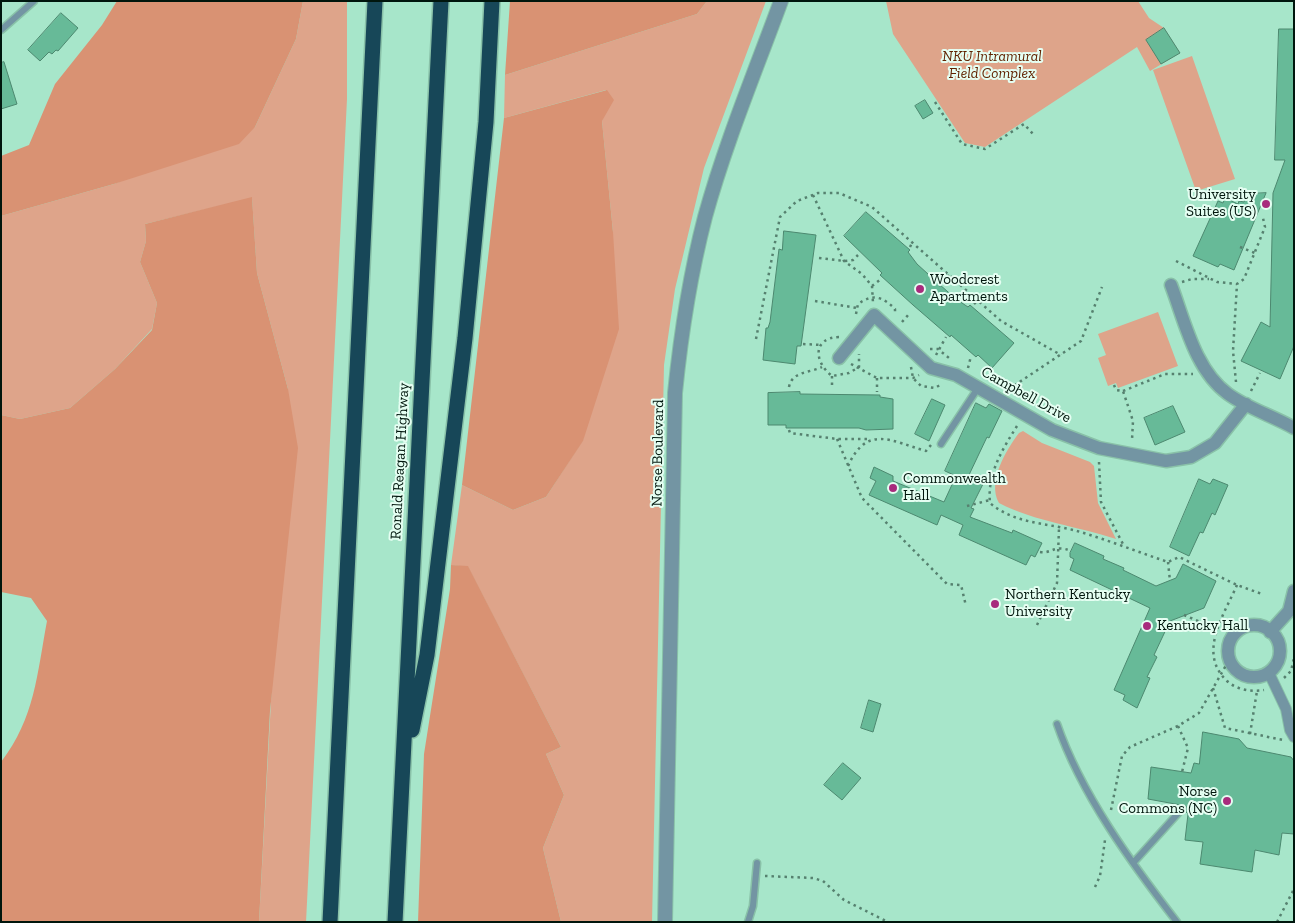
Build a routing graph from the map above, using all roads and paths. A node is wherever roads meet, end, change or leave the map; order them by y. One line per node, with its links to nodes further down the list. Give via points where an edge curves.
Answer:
1 (34, 1): 6 (lane)
2 (375, 1): 101 (highway)
3 (441, 1): 93 (highway, Ronald Reagan Highway)
4 (492, 1): 93 (highway, via 486,122 465,338 427,655)
5 (781, 1): 103 (street, Norse Boulevard, via 708,208 687,299 680,347 675,393)
6 (1, 30)
7 (935, 102): 8 (path, via 962,144 985,150 1024,124)
8 (1033, 134)
9 (814, 195): 11 (path, via 839,193 872,207); 17 (path); 35 (path, via 797,202 780,217)
10 (1263, 218): 14 (path, via 1265,227)
11 (912, 243): 12 (path); 19 (path)
12 (910, 247)
13 (1240, 247): 14 (path)
14 (1255, 253): 23 (path, via 1244,280)
15 (858, 255): 17 (path, via 853,260)
16 (819, 258): 17 (path)
17 (844, 261): 24 (path)
18 (1176, 261): 21 (path)
19 (949, 275): 25 (path); 27 (path)
20 (881, 279): 24 (path)
21 (1211, 279): 22 (path, via 1192,279); 23 (path)
22 (1176, 284): 42 (street, via 1199,358)
23 (1237, 284): 48 (path, via 1233,351)
24 (872, 286): 31 (path)
25 (939, 286)
26 (1102, 286): 38 (path, via 1081,341)
27 (978, 300): 29 (path); 38 (path, via 1000,322)
28 (815, 301): 30 (path)
29 (974, 304)
30 (857, 308)
31 (874, 314): 39 (street); 41 (street, Campbell Drive)
32 (909, 314): 33 (path)
33 (897, 327)
34 (946, 337): 41 (path)
35 (756, 339)
36 (803, 344): 37 (path)
37 (821, 345)
38 (1061, 355): 53 (path)
39 (839, 358): 45 (path)
40 (822, 367): 49 (path, via 797,375)
41 (931, 368): 45 (path, via 913,378); 50 (street, Campbell Drive, via 956,375)
42 (1207, 371): 51 (path, via 1165,374); 54 (street, via 1228,394)
43 (1260, 373): 54 (path)
44 (832, 376): 47 (path)
45 (877, 378): 52 (path)
46 (1114, 385): 51 (path, via 1116,390)
47 (832, 386)
48 (1237, 386)
49 (789, 387)
50 (978, 388): 53 (street, Campbell Drive); 60 (lane)
51 (1122, 391): 62 (path, via 1133,421)
52 (877, 392)
53 (995, 398): 55 (street, Campbell Drive)
54 (1248, 399): 56 (street); 62 (street, Campbell Drive, via 1215,442 1191,457 1166,461)
55 (1025, 415): 61 (street, Campbell Drive, via 1052,430); 64 (path, via 998,455 989,490)
56 (1294, 428)
57 (790, 430): 58 (path, via 790,434)
58 (837, 439): 59 (path); 63 (path)
59 (870, 439): 60 (path, via 876,437 926,451 931,445); 63 (path, via 856,449)
60 (941, 444)
61 (1099, 448): 62 (street, Campbell Drive); 67 (path, via 1101,502)
62 (1131, 454)
63 (848, 466): 76 (path, via 862,498 946,584 961,585)
64 (990, 500): 65 (path); 66 (path, via 998,510)
65 (967, 506)
66 (1059, 528): 67 (path, via 1075,530); 68 (path)
67 (1124, 547): 71 (path)
68 (1058, 548): 69 (path); 70 (path); 78 (path, via 1057,583)
69 (1071, 551)
70 (1040, 552)
71 (1168, 562): 72 (path); 73 (path, via 1179,557)
72 (1170, 581)
73 (1237, 585): 75 (path); 79 (path)
74 (1294, 591): 80 (street, via 1289,611)
75 (1262, 594)
76 (966, 606)
77 (1184, 615): 79 (path)
78 (1038, 625)
79 (1218, 630): 84 (path, via 1212,652)
80 (1270, 632): 82 (street, via 1255,625 1239,630 1229,644); 83 (street, via 1276,637 1280,652)
81 (1294, 658): 85 (path, via 1291,671)
82 (1229, 660): 83 (street, via 1239,673 1246,676); 84 (path)
83 (1269, 673): 85 (street)
84 (1221, 674): 86 (path); 87 (path, via 1231,684)
85 (1274, 686): 87 (path); 91 (street, via 1286,709)
86 (1213, 688): 89 (path, via 1199,713); 90 (path, via 1225,728)
87 (1257, 691): 90 (path)
88 (1057, 724): 95 (lane, via 1064,744)
89 (1178, 726): 92 (path, via 1188,748); 95 (path, via 1130,747 1122,756)
90 (1250, 734): 91 (path)
91 (1289, 739)
92 (1182, 772)
93 (402, 778): 102 (highway, Ronald Reagan Highway)
94 (1182, 809): 96 (lane)
95 (1108, 824): 96 (lane); 99 (path, via 1100,876)
96 (1134, 862): 106 (lane)
97 (757, 863): 98 (lane)
98 (756, 876): 104 (lane); 105 (path, via 823,881 844,900)
99 (1095, 887)
100 (1294, 889): 107 (path)
101 (330, 922)
102 (395, 922)
103 (665, 922)
104 (748, 922)
105 (888, 922)
106 (1178, 922)
107 (1277, 922)

